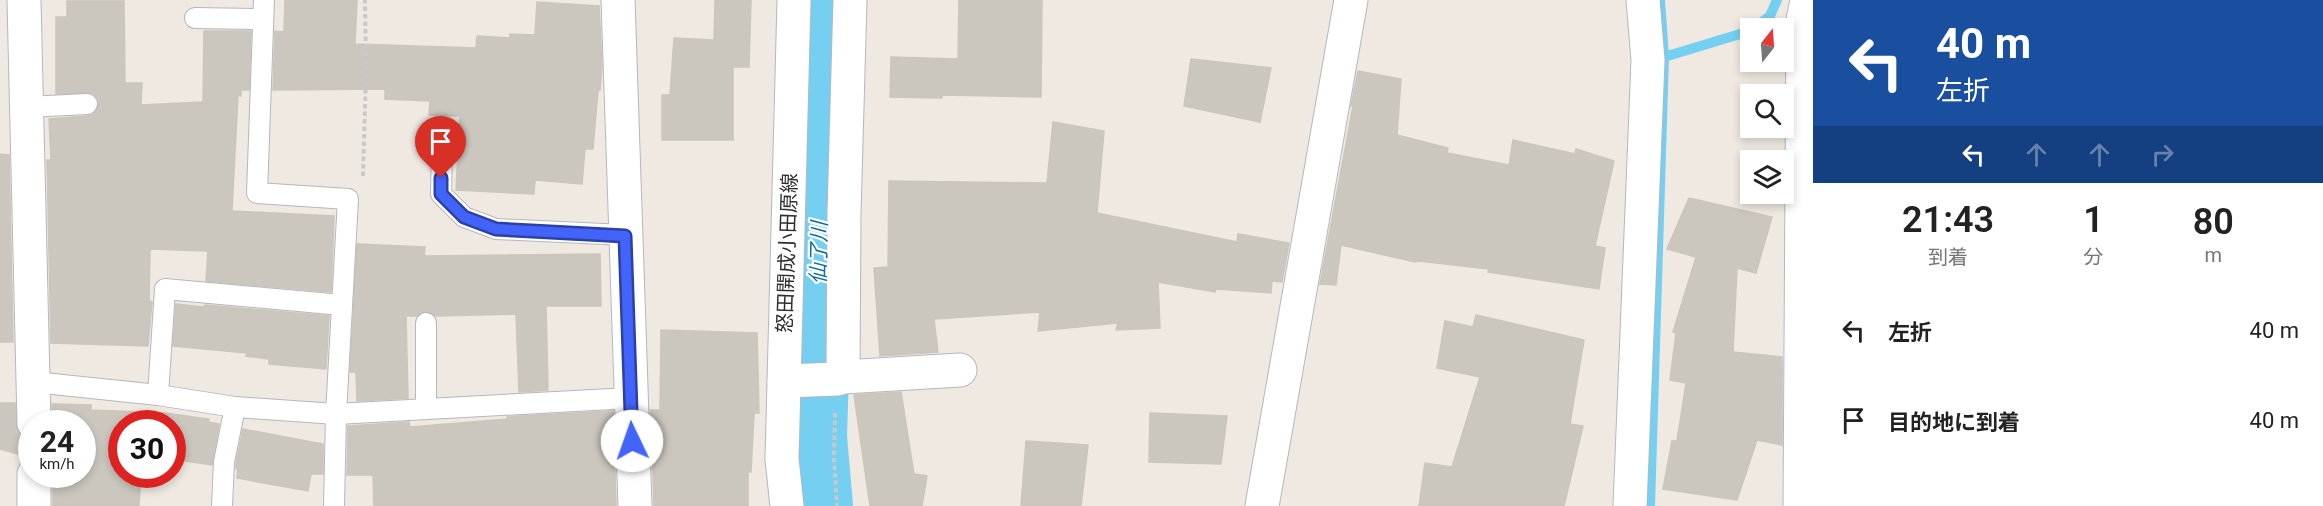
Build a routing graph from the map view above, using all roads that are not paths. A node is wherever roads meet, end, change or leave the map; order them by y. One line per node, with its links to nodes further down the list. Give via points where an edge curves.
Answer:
1 (24, 0): 11 (street)
2 (618, 0): 13 (street)
3 (794, 0): 18 (street, 怒田開成小田原線)
4 (850, 0): 17 (street)
5 (1351, 0): 32 (street)
6 (1643, 0): 33 (street, via 1648,60)
7 (1807, 0): 34 (street, via 1803,20)
8 (263, 10): 9 (lane); 14 (lane, via 257,193 348,199)
9 (195, 18)
10 (87, 104): 11 (lane)
11 (28, 107): 19 (street)
12 (442, 146): 13 (lane, via 441,194 464,217 496,229)
13 (625, 236): 21 (street)
14 (342, 305): 20 (lane, via 165,288); 25 (lane)
15 (426, 323): 23 (lane)
16 (960, 370): 17 (street)
17 (841, 378): 18 (street)
18 (792, 381): 31 (street, 怒田開成小田原線, via 782,459)
19 (34, 382): 20 (lane); 24 (street)
20 (158, 395): 22 (lane)
21 (630, 398): 23 (lane); 30 (street)
22 (236, 407): 25 (lane); 28 (lane, via 224,462)
23 (426, 409): 25 (lane)
24 (34, 410)
25 (336, 414): 29 (lane)
26 (34, 488): 27 (street)
27 (34, 506)
28 (222, 506)
29 (333, 506)
30 (635, 506)
31 (788, 506)
32 (1262, 506)
33 (1630, 506)
34 (1800, 506)

